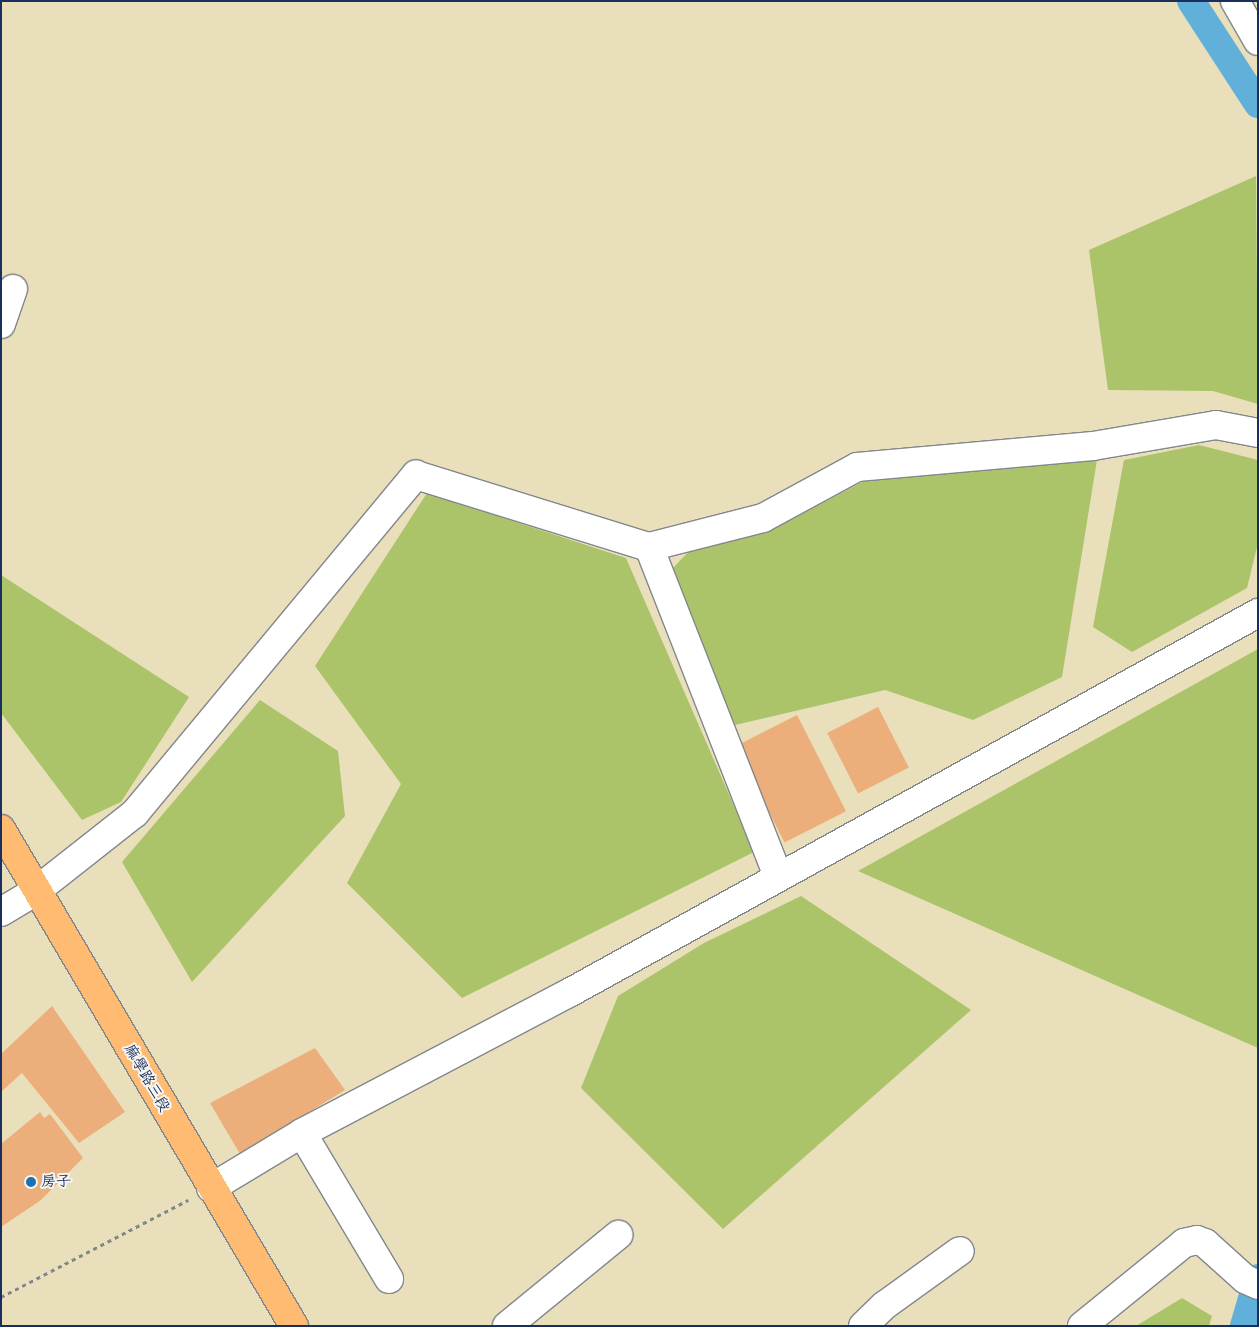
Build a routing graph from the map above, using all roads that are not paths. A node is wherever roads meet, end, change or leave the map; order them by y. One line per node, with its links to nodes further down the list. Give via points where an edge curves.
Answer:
1 (1235, 1): 2 (lane)
2 (1258, 41)
3 (13, 289): 4 (lane)
4 (1, 324)
5 (1258, 433): 6 (lane, via 1216,425 1093,446 857,467 762,518)
6 (649, 547): 9 (lane); 10 (lane, via 416,475 134,813)
7 (1258, 613): 9 (lane)
8 (1, 829): 10 (main road, 麻學路三段)
9 (778, 877): 12 (lane)
10 (36, 892): 11 (lane); 13 (main road, 麻學路三段)
11 (1, 912)
12 (302, 1133): 13 (lane); 16 (lane)
13 (211, 1188): 18 (main road, 麻學路三段)
14 (618, 1234): 19 (lane)
15 (960, 1251): 20 (lane, via 885,1305)
16 (389, 1279)
17 (1258, 1285): 21 (lane, via 1244,1279 1205,1243 1196,1240 1184,1243)
18 (294, 1326)
19 (507, 1326)
20 (863, 1326)
21 (1082, 1326)

